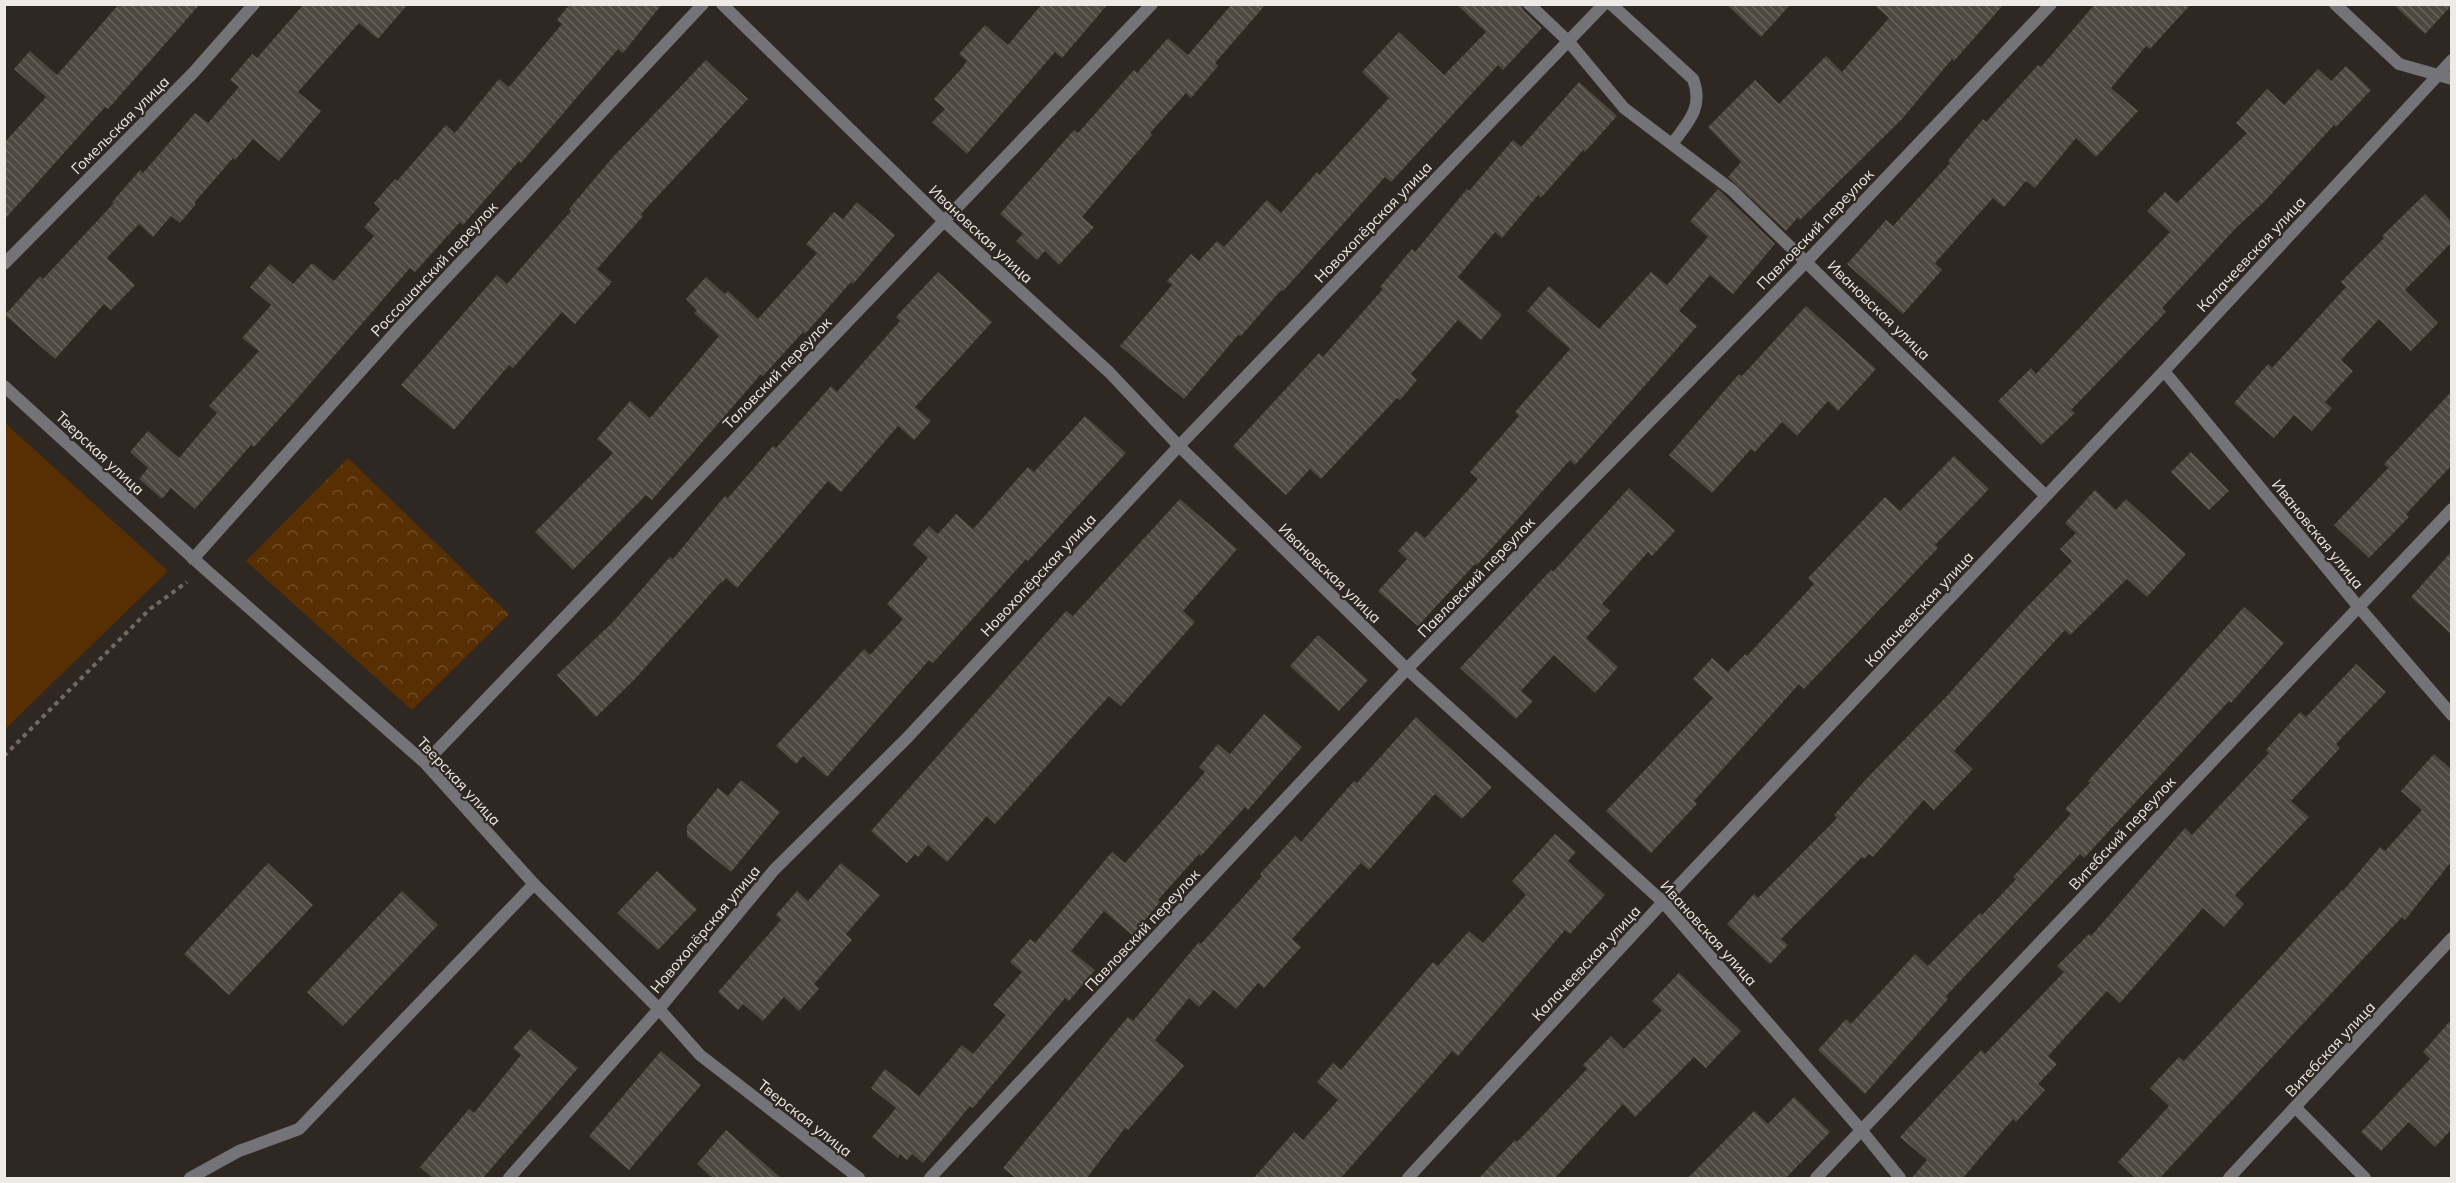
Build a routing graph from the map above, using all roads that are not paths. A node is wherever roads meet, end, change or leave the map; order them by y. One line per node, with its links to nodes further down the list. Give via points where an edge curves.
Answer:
1 (254, 4): 17 (street, Гомельская улица, via 193,73)
2 (703, 4): 23 (street, Россошанский переулок, via 400,327)
3 (722, 4): 15 (street, Ивановская улица)
4 (1152, 4): 15 (street, Таловский переулок)
5 (1529, 4): 10 (street, Ивановская улица)
6 (1604, 4): 10 (street, Новохопёрская улица)
7 (1611, 4): 14 (street, via 1693,79 1698,93 1693,115)
8 (2051, 4): 16 (street, Павловский переулок)
9 (2335, 4): 12 (street, via 2399,64)
10 (1569, 42): 14 (street, Ивановская улица, via 1624,108); 20 (street, Новохопёрская улица)
11 (2451, 60): 12 (street, Калачеевская улица)
12 (2437, 75): 13 (street); 18 (street, Калачеевская улица)
13 (2451, 79)
14 (1672, 144): 16 (street, Ивановская улица, via 1732,190)
15 (944, 221): 20 (street, Ивановская улица, via 1109,372); 27 (street, Таловский переулок)
16 (1807, 261): 21 (street, Ивановская улица); 25 (street, Павловский переулок)
17 (4, 264)
18 (2164, 371): 21 (street, Калачеевская улица); 24 (street, Ивановская улица)
19 (4, 386): 23 (street, Тверская улица)
20 (1179, 446): 25 (street, Ивановская улица); 31 (street, Новохопёрская улица, via 908,738 774,870)
21 (2046, 496): 29 (street, Калачеевская улица)
22 (2451, 509): 24 (street, Витебский переулок)
23 (193, 559): 27 (street, Тверская улица)
24 (2358, 605): 26 (street, Ивановская улица); 33 (street, Витебский переулок)
25 (1407, 669): 29 (street, Ивановская улица); 37 (street, Павловский переулок)
26 (2451, 715)
27 (425, 763): 28 (street, Тверская улица)
28 (534, 884): 31 (street, Тверская улица); 34 (street, via 299,1129 239,1151)
29 (1663, 902): 33 (street, Ивановская улица); 38 (street, Калачеевская улица)
30 (2451, 938): 32 (street, Витебская улица)
31 (659, 1009): 35 (street, Новохопёрская улица); 36 (street, Тверская улица, via 700,1055)
32 (2296, 1108): 41 (street, Витебская улица); 42 (street)
33 (1862, 1131): 39 (street, Витебский переулок); 40 (street, Ивановская улица)
34 (190, 1179)
35 (509, 1179)
36 (859, 1179)
37 (930, 1179)
38 (1408, 1179)
39 (1816, 1179)
40 (1900, 1179)
41 (2229, 1179)
42 (2365, 1179)

